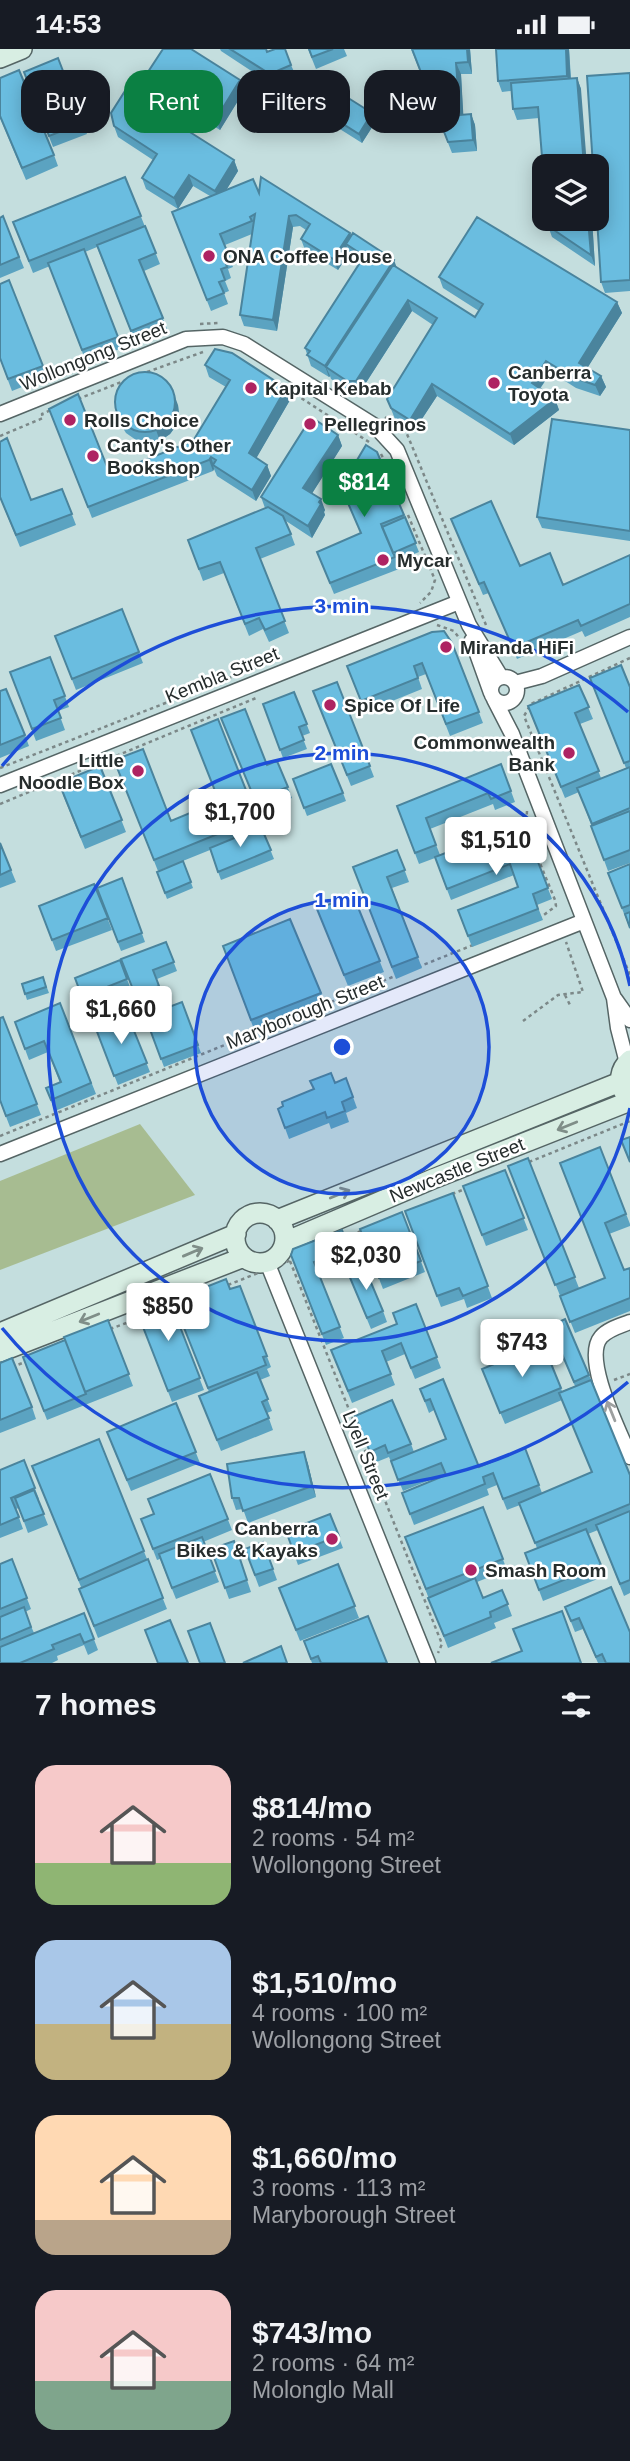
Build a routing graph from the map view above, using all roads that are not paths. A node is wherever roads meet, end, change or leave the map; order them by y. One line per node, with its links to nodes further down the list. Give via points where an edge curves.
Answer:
1 (22, 49): 2 (main road)
2 (0, 58)
3 (0, 414): 4 (street, Wollongong Street, via 186,339 223,337 244,344 386,436 397,450)
4 (459, 602): 5 (street, Wollongong Street); 11 (street, Kembla Street)
5 (469, 625): 7 (street, Wollongong Street); 9 (street, Wollongong Street)
6 (630, 637): 8 (street)
7 (501, 677): 8 (street, via 510,678); 9 (street, via 493,682)
8 (514, 692): 9 (street, via 504,703); 10 (street, Wollongong Street)
9 (493, 696): 10 (street, Wollongong Street)
10 (512, 734): 12 (street, Wollongong Street)
11 (0, 785)
12 (584, 921): 13 (street, Wollongong Street); 17 (street, Maryborough Street)
13 (614, 998): 14 (street, Wollongong Street); 15 (street, Wollongong Street)
14 (630, 1020)
15 (628, 1061): 16 (main road, via 621,1075)
16 (627, 1094): 18 (main road, Newcastle Street, one-way to 16); 20 (main road, Newcastle Street, one-way to 20, via 435,1178)
17 (0, 1154)
18 (277, 1220): 19 (main road, via 265,1214 252,1215 241,1222); 20 (main road, via 284,1230)
19 (236, 1234): 21 (main road); 24 (main road, one-way to 19)
20 (287, 1251): 22 (main road)
21 (244, 1257): 22 (main road); 25 (main road, one-way to 25)
22 (269, 1265): 27 (street, Lyell Street)
23 (630, 1322): 26 (street, one-way to 23, via 595,1364 596,1344 602,1335)
24 (0, 1333)
25 (5, 1360)
26 (630, 1457)
27 (432, 1660)

